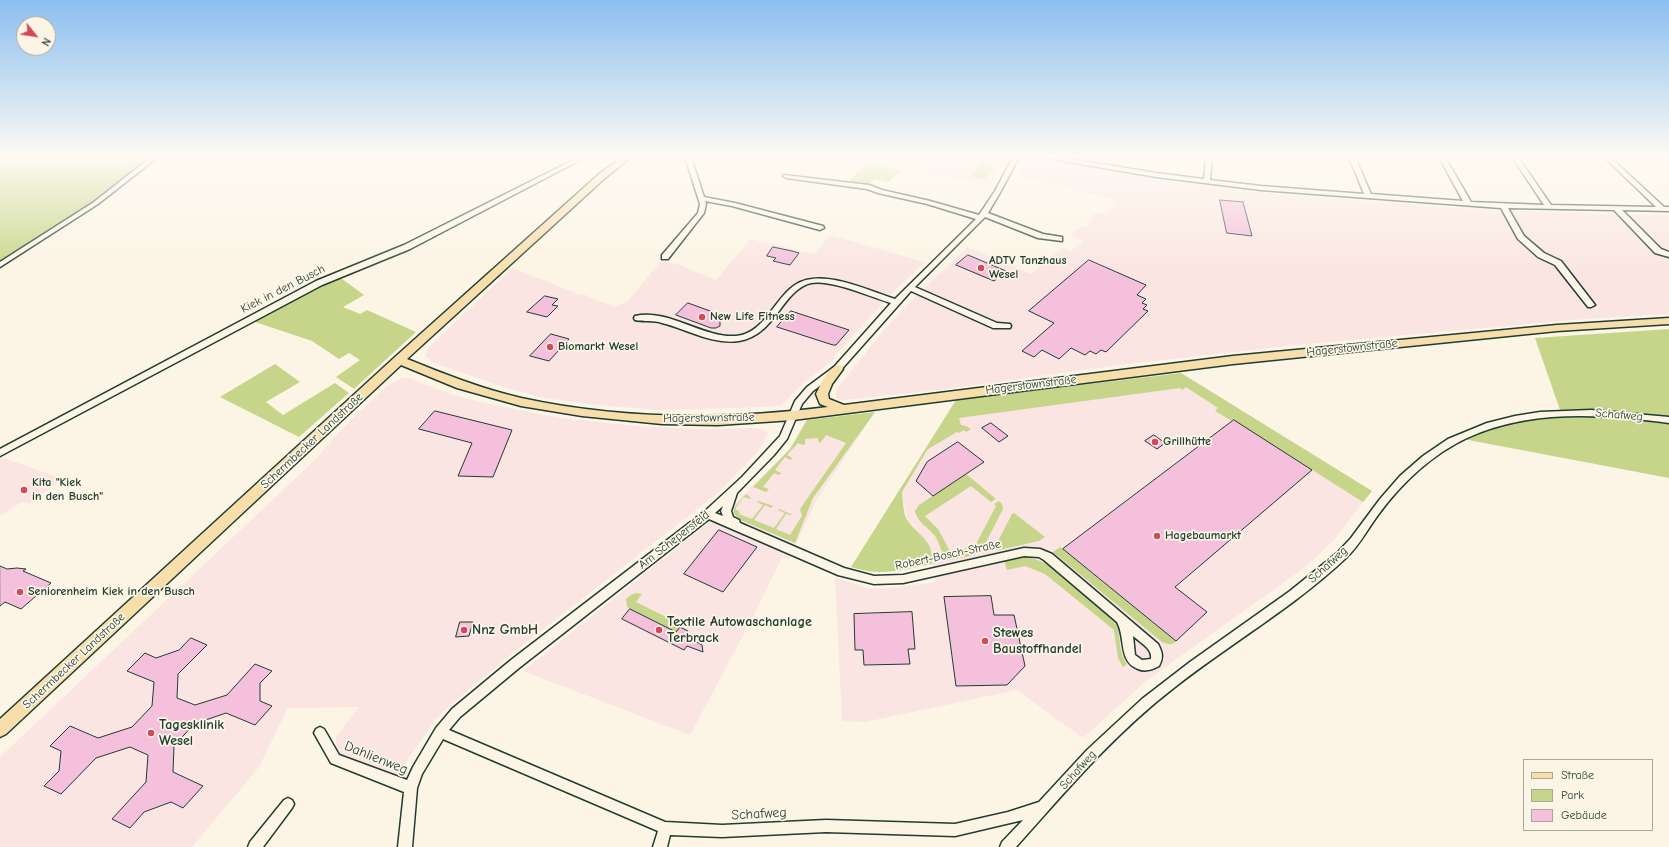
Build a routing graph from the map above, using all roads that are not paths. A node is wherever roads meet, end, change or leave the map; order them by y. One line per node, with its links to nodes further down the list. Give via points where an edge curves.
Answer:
1 (104, 197): 22 (street)
2 (506, 197): 34 (street, Kiek in den Busch, via 407,247 319,283)
3 (579, 197): 29 (main road, Schermbecker Landstraße)
4 (902, 197): 17 (street)
5 (993, 197): 17 (street, Am Schepersfeld)
6 (1364, 197): 7 (street)
7 (1369, 197): 12 (street)
8 (1464, 197): 12 (street)
9 (1542, 197): 14 (street)
10 (1652, 197): 16 (street)
11 (700, 198): 18 (street, via 733,204); 21 (street, via 703,204 701,213)
12 (1468, 203): 13 (street)
13 (1502, 206): 14 (street); 25 (street, via 1521,237 1541,255 1558,263)
14 (1549, 207): 15 (street)
15 (1617, 209): 16 (street); 20 (street, via 1658,251)
16 (1666, 209)
17 (982, 216): 19 (street, via 1041,236); 23 (street, Am Schepersfeld)
18 (820, 228)
19 (1059, 239)
20 (1669, 255)
21 (665, 257)
22 (0, 265)
23 (911, 288): 24 (street, Am Schepersfeld); 28 (street, via 996,326)
24 (896, 302): 26 (street, via 833,283 812,281 795,289 762,327 752,334 739,338 706,335 660,320); 30 (street, Am Schepersfeld)
25 (1591, 305)
26 (638, 318)
27 (1669, 321): 31 (main road, Hagerstownstraße, via 1557,328 1233,360)
28 (1007, 326)
29 (399, 360): 32 (main road, Hagerstownstraße, via 494,396 574,411 662,420 718,421); 39 (main road, Schermbecker Landstraße)
30 (837, 369): 31 (main road, via 822,394 824,401); 32 (street, Am Schepersfeld, via 810,389 798,403)
31 (842, 408): 32 (main road, Hagerstownstraße)
32 (793, 416): 35 (street, Am Schepersfeld, via 784,437)
33 (1669, 420): 44 (street, Schafweg, via 1603,412 1561,412 1493,425 1440,448 1386,499 1344,553 1315,578 1145,704 1099,747)
34 (0, 453)
35 (732, 493): 36 (street, Am Schepersfeld); 37 (street, Robert-Bosch-Straße, via 727,515 729,520)
36 (708, 514): 37 (street, Robert-Bosch-Straße); 40 (street, Am Schepersfeld, via 469,701)
37 (743, 528): 38 (street, Robert-Bosch-Straße, via 842,572 874,580 903,578 1024,552 1040,553)
38 (1121, 619)
39 (0, 730)
40 (440, 732): 42 (street, Am Schepersfeld, via 417,771); 45 (street, Schafweg)
41 (320, 733): 42 (street, Dahlienweg, via 334,759)
42 (411, 788): 47 (street, Am Schepersfeld)
43 (288, 804): 46 (street)
44 (1043, 807): 45 (street, Schafweg, via 955,830 826,826 722,831); 49 (street, Schafweg)
45 (659, 826): 48 (street)
46 (255, 847)
47 (405, 847)
48 (660, 847)
49 (1007, 847)

